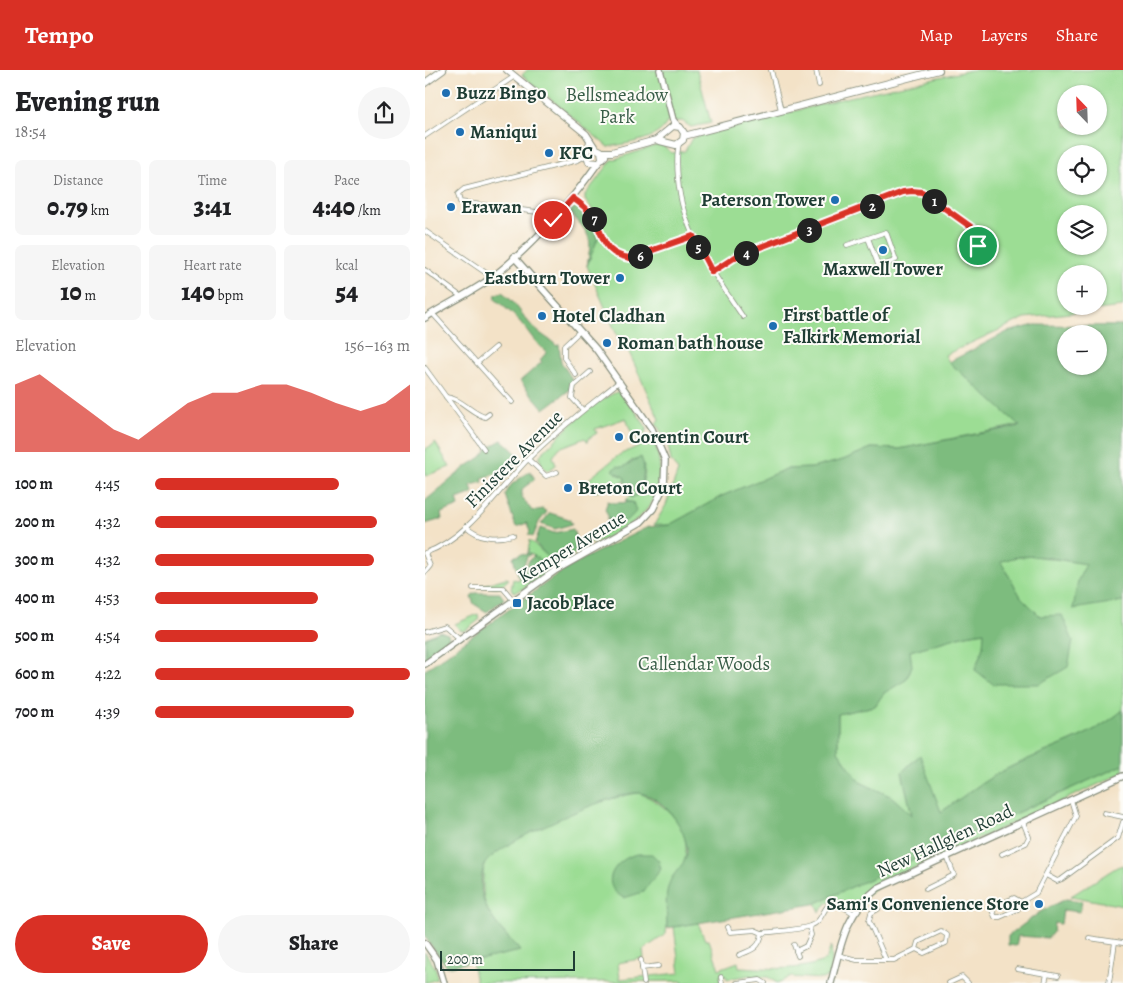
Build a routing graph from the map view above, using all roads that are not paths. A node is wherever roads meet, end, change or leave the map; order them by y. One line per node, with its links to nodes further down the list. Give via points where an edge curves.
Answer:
1 (443, 70): 8 (main road)
2 (507, 70): 7 (main road)
3 (660, 70): 11 (street)
4 (771, 70): 10 (street)
5 (816, 70): 9 (street)
6 (939, 70): 10 (main road)
7 (515, 76): 14 (street); 17 (main road, via 586,134)
8 (425, 83)
9 (819, 85)
10 (781, 110): 13 (main road, via 694,132)
11 (673, 120): 12 (street); 13 (street)
12 (668, 129): 13 (main road); 15 (main road); 16 (main road)
13 (682, 131): 16 (main road)
14 (425, 136)
15 (656, 140): 16 (main road); 17 (main road)
16 (674, 145): 22 (street, via 681,202)
17 (594, 158): 18 (street); 18 (street); 19 (street)
18 (578, 160): 20 (street, via 462,190 457,196 460,202 545,213)
19 (573, 198): 20 (street); 22 (street, via 593,217 609,249 621,257 634,258)
20 (553, 220): 26 (street)
21 (425, 232): 29 (street)
22 (693, 236): 28 (street)
23 (868, 238): 23 (street, via 879,267 896,260 886,232); 24 (street)
24 (847, 245)
25 (978, 246): 28 (street, via 976,232 971,227 922,192 912,191 737,256)
26 (514, 257): 29 (street); 34 (street, Kemper Avenue)
27 (425, 270): 30 (street)
28 (712, 272): 32 (street)
29 (492, 277): 30 (street)
30 (459, 295): 31 (street)
31 (433, 313): 33 (street); 36 (street)
32 (743, 317)
33 (425, 318)
34 (581, 330): 39 (street, via 564,346 564,358); 40 (street, Kemper Avenue)
35 (496, 347): 36 (street)
36 (477, 363): 42 (street)
37 (425, 368): 41 (street)
38 (590, 372): 43 (street, via 574,386 572,398)
39 (576, 375)
40 (620, 381): 43 (street, Finistere Avenue); 55 (street, Kemper Avenue, via 663,449 666,473 659,500 647,517 633,528 556,570)
41 (446, 397): 44 (street, via 455,398 479,415 485,417); 45 (street)
42 (511, 402)
43 (583, 410): 46 (street, Finistere Avenue)
44 (489, 414)
45 (484, 449)
46 (528, 459): 47 (street, via 546,476); 48 (street, Finistere Avenue)
47 (557, 472)
48 (466, 526): 49 (street, via 479,536); 50 (street, Finistere Avenue, via 445,543)
49 (513, 535)
50 (425, 553): 51 (street, Finistere Avenue, via 430,566)
51 (425, 572)
52 (507, 584): 54 (street)
53 (473, 588): 54 (street)
54 (503, 588): 55 (street)
55 (514, 601): 57 (street, Kemper Avenue)
56 (425, 632): 57 (street, via 445,626)
57 (460, 638): 58 (street, Kemper Avenue)
58 (425, 664)
59 (1123, 776): 60 (street, New Hallglen Road)
60 (1071, 800): 63 (street, New Hallglen Road); 67 (street, via 1076,816)
61 (1103, 813): 62 (street)
62 (1123, 816)
63 (1023, 822): 65 (street, via 1029,836 1026,843); 66 (street, New Hallglen Road)
64 (1123, 822): 67 (street, via 1118,838 1062,879 1057,881)
65 (1002, 854)
66 (947, 856): 68 (street, via 954,875); 71 (street, New Hallglen Road, via 878,888)
67 (1046, 875): 69 (street, via 1034,896)
68 (926, 889)
69 (1021, 902): 69 (street, via 1014,898 992,910 995,916 1001,917 1019,909)
70 (876, 906): 86 (street, via 878,909 871,913 869,921)
71 (853, 913): 73 (street, via 840,904 834,904 824,909 819,919); 83 (street, New Hallglen Road)
72 (728, 927): 74 (street, via 730,932 755,930)
73 (809, 927): 74 (street); 81 (street, via 811,935 807,946)
74 (762, 934): 82 (street, via 756,948)
75 (1089, 938): 76 (street)
76 (1115, 942): 78 (street); 102 (street)
77 (425, 943): 93 (street, via 437,960)
78 (1123, 943)
79 (794, 945): 81 (street)
80 (916, 949): 80 (street, via 924,953 946,943 947,936 941,932 918,942); 86 (street, via 895,960)
81 (796, 951): 84 (street)
82 (739, 955)
83 (837, 955): 86 (street, via 857,960); 98 (street, New Hallglen Road)
84 (798, 956)
85 (641, 960): 88 (street)
86 (886, 960)
87 (658, 966): 88 (street)
88 (642, 968): 94 (street)
89 (1017, 969): 90 (street)
90 (1047, 974): 91 (street); 101 (street)
91 (1057, 976)
92 (721, 977): 95 (street)
93 (444, 983)
94 (644, 983)
95 (722, 983)
96 (737, 983): 97 (street, via 760,980)
97 (765, 983)
98 (831, 983)
99 (949, 983): 100 (street, via 962,977)
100 (967, 983)
101 (1045, 983)
102 (1109, 983)

